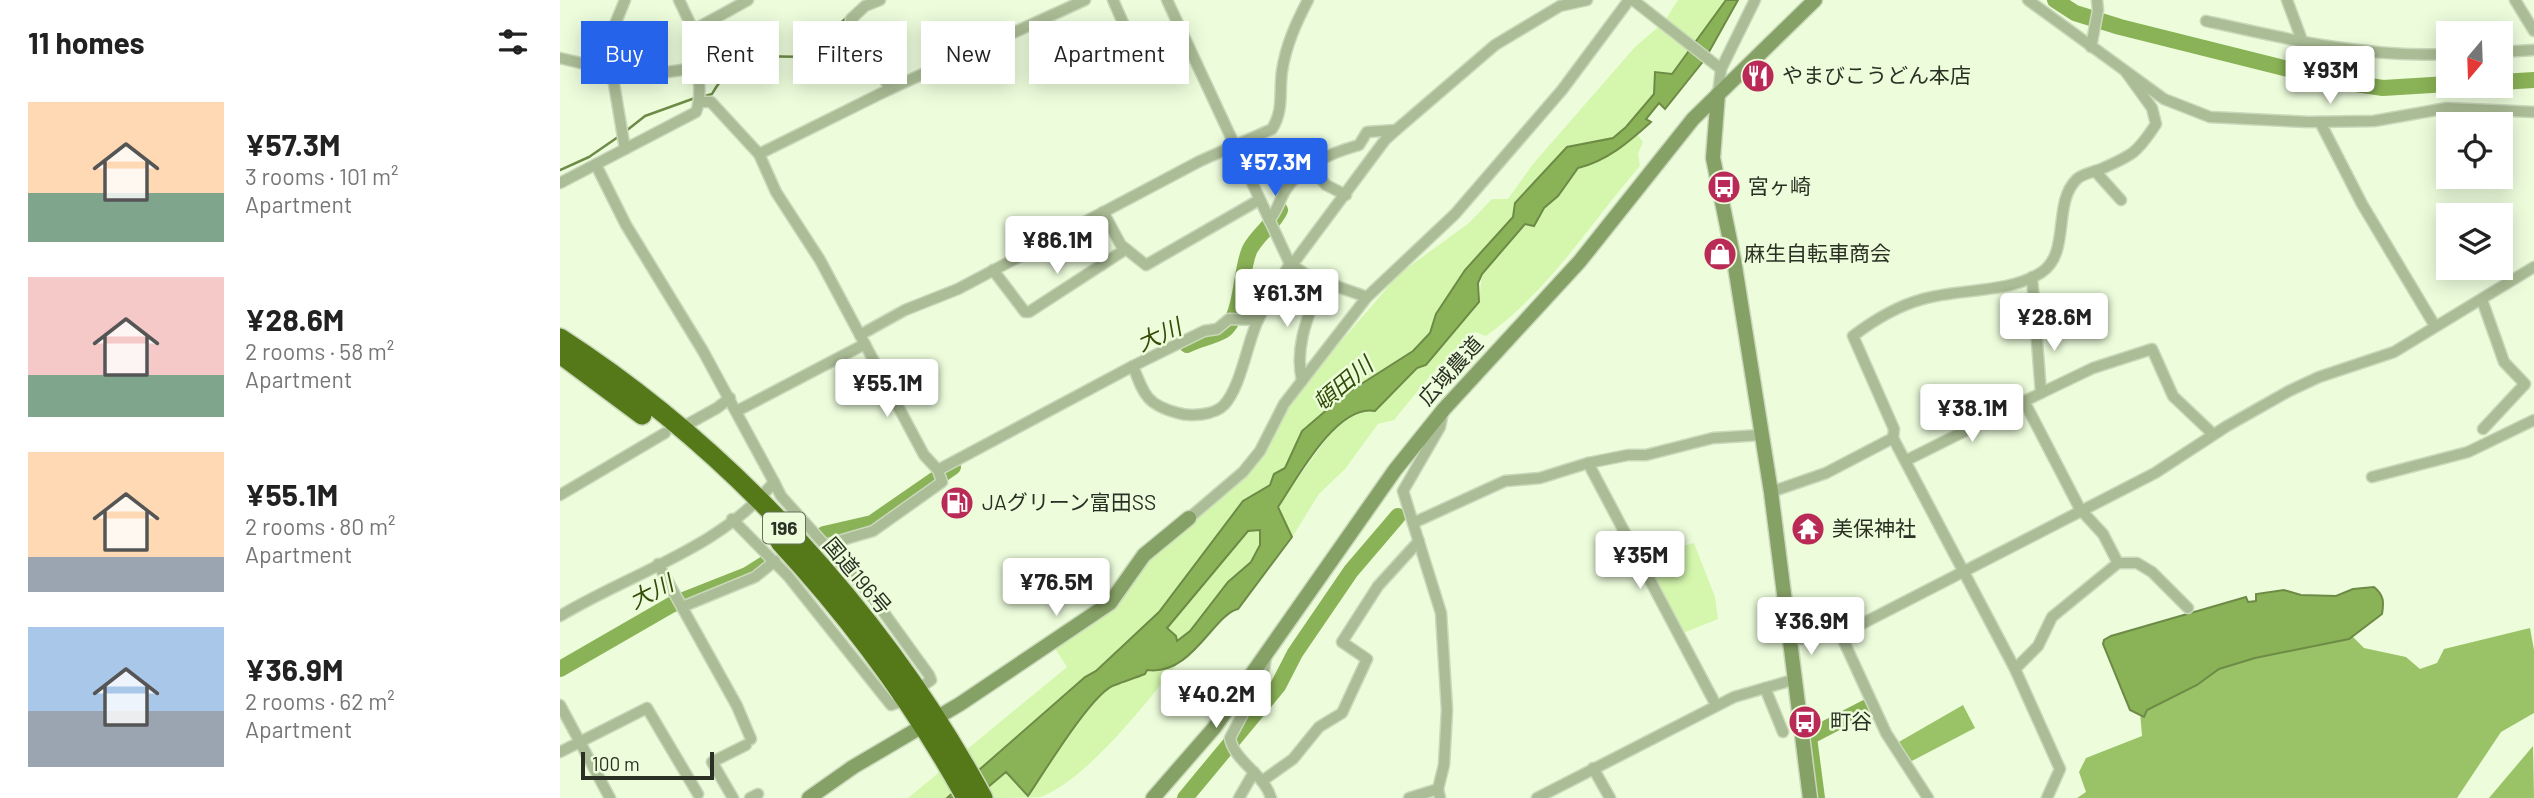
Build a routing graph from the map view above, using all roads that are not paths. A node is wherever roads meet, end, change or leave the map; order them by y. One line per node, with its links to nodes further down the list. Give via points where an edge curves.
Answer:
1 (625, 0): 18 (street)
2 (679, 0): 19 (street)
3 (880, 0): 35 (street, via 851,19)
4 (1085, 0): 35 (street)
5 (1113, 0): 21 (street)
6 (1167, 0): 42 (street)
7 (1308, 0): 42 (street, via 1291,31 1278,119 1272,129)
8 (1587, 0): 17 (street)
9 (1631, 0): 31 (street); 59 (street, via 1562,90 1455,215)
10 (1755, 0): 31 (street)
11 (1815, 0): 36 (street, 広域農道)
12 (2028, 0): 25 (street)
13 (2097, 0): 25 (street)
14 (2287, 0): 24 (street)
15 (2515, 0): 23 (street)
16 (745, 1): 20 (street)
17 (1558, 3): 40 (street, via 1495,45)
18 (616, 21)
19 (689, 21)
20 (706, 21)
21 (1122, 21)
22 (2206, 21): 24 (street)
23 (2534, 31)
24 (2303, 43): 28 (street, via 2387,55)
25 (2091, 47): 32 (street)
26 (2534, 50): 27 (street)
27 (2513, 51)
28 (2436, 54)
29 (560, 58): 30 (street)
30 (581, 65)
31 (1721, 69): 36 (street)
32 (2126, 72): 39 (street, via 2164,99 2210,117); 46 (street, via 2152,108 2156,124 2138,152)
33 (614, 84): 41 (street)
34 (698, 84): 37 (street)
35 (891, 89): 43 (street)
36 (1718, 94): 71 (street, 広域農道, via 1580,261); 77 (street, via 1713,158)
37 (700, 102): 41 (street, via 688,119); 43 (street, via 711,102)
38 (2534, 112): 39 (street, via 2447,108 2374,121)
39 (2320, 122): 62 (street, via 2356,193)
40 (1396, 130): 45 (street, via 1367,132 1359,145 1329,153); 48 (street)
41 (625, 144): 44 (street)
42 (1232, 145): 49 (street); 51 (street)
43 (759, 154): 64 (street, via 776,192)
44 (596, 165): 47 (street); 69 (street, via 626,225)
45 (1310, 166): 48 (street, via 1326,185); 52 (street, via 1286,189)
46 (2095, 171): 50 (street); 57 (street, via 2078,177 2070,188 2056,250 2049,265)
47 (560, 183)
48 (1346, 195): 54 (street)
49 (1259, 200): 52 (street); 53 (street, via 1146,265)
50 (2120, 200)
51 (1103, 212): 53 (street); 56 (street)
52 (1269, 220): 54 (street)
53 (1126, 249): 56 (street, via 1029,312)
54 (1291, 264): 58 (street); 61 (street)
55 (2534, 267): 60 (street)
56 (993, 270): 64 (street, via 905,310)
57 (2032, 277): 68 (street); 78 (street, via 1922,299 1878,318 1853,336 1894,429)
58 (1321, 282): 59 (street); 67 (street, via 1304,325 1298,364)
59 (1367, 297): 67 (street)
60 (2482, 300): 62 (street); 74 (street, via 2504,362 2525,384)
61 (1258, 320): 66 (street, via 1229,319 1217,329); 66 (street, via 1230,395 1223,407 1207,413 1185,415 1157,408 1143,393)
62 (2435, 326): 76 (street, via 2394,352 2319,377)
63 (560, 338): 75 (highway, 国道196号 / 196, via 596,361)
64 (863, 340): 72 (street); 81 (street, via 924,454)
65 (560, 354): 75 (highway, 国道196号 / 196)
66 (1133, 366): 81 (street)
67 (1301, 381): 88 (street, via 1243,472)
68 (2041, 393): 70 (street); 76 (street, via 2093,368 2152,349 2173,396)
69 (730, 398): 72 (street); 75 (street)
70 (2024, 401): 79 (street); 87 (street)
71 (1444, 409): 90 (street, via 1440,427 1403,491); 102 (street, 広域農道, via 1395,470)
72 (737, 411): 83 (street)
73 (2534, 420): 82 (street, via 2468,452)
74 (2483, 429)
75 (672, 431): 85 (street); 86 (highway, 国道196号 / 196, via 722,464)
76 (2213, 434): 87 (street, via 2155,474)
77 (1762, 435): 80 (street, via 1713,438 1646,455); 84 (street)
78 (1893, 438): 79 (street); 84 (street, via 1826,473)
79 (1906, 460): 96 (street)
80 (1587, 463): 90 (street, via 1540,478 1505,481); 109 (street)
81 (939, 470): 92 (street, via 942,482 873,531)
82 (2372, 477)
83 (774, 482): 86 (street); 92 (street)
84 (1771, 492): 101 (street)
85 (560, 495)
86 (753, 504): 89 (street); 110 (highway, 国道196号 / 196, via 825,571)
87 (2080, 509): 94 (street, via 2103,534); 96 (street)
88 (1189, 518): 110 (street, via 1144,555 1110,603)
89 (732, 519): 93 (street); 95 (street, via 708,539)
90 (1413, 523): 91 (street)
91 (1419, 541): 116 (street, via 1371,595 1342,642 1367,659 1342,713 1319,727 1293,760); 117 (street, via 1441,613 1447,710)
92 (825, 545): 105 (street, via 874,598 929,675 931,680)
93 (775, 561): 97 (street, via 755,577); 107 (street, via 891,705)
94 (2118, 563): 98 (street, via 2137,563 2152,572); 103 (street, via 2052,617 2038,646)
95 (658, 564): 97 (street); 99 (street)
96 (1962, 571): 100 (street); 103 (street)
97 (682, 607): 120 (street, via 737,706 748,742 712,762)
98 (2188, 608)
99 (560, 616)
100 (1840, 633): 101 (street); 131 (street, via 1886,733)
101 (1791, 640): 104 (street)
102 (1266, 657): 116 (street, via 1263,676 1230,738 1232,747); 124 (street, 広域農道)
103 (2015, 669): 132 (street, via 2060,769)
104 (1796, 679): 106 (street); 130 (street)
105 (924, 685)
106 (1765, 688): 109 (street); 111 (street)
107 (897, 703)
108 (560, 705): 112 (street)
109 (1716, 705): 115 (street)
110 (931, 722): 114 (highway, 国道196号 / 196); 121 (street, via 853,766)
111 (1783, 732)
112 (580, 742): 113 (street); 118 (street, via 647,708); 119 (street)
113 (560, 752)
114 (957, 766): 122 (highway, 国道196号 / 196); 123 (highway, 国道196号 / 196)
115 (1593, 768): 128 (street); 129 (street)
116 (1258, 777): 125 (street); 126 (street)
117 (1439, 793): 127 (street)
118 (698, 794)
119 (608, 797)
120 (733, 798)
121 (809, 798)
122 (966, 798)
123 (983, 798)
124 (1153, 798)
125 (1239, 798)
126 (1271, 798)
127 (1409, 798)
128 (1537, 798)
129 (1610, 798)
130 (1810, 798)
131 (1928, 798)
132 (2047, 798)

